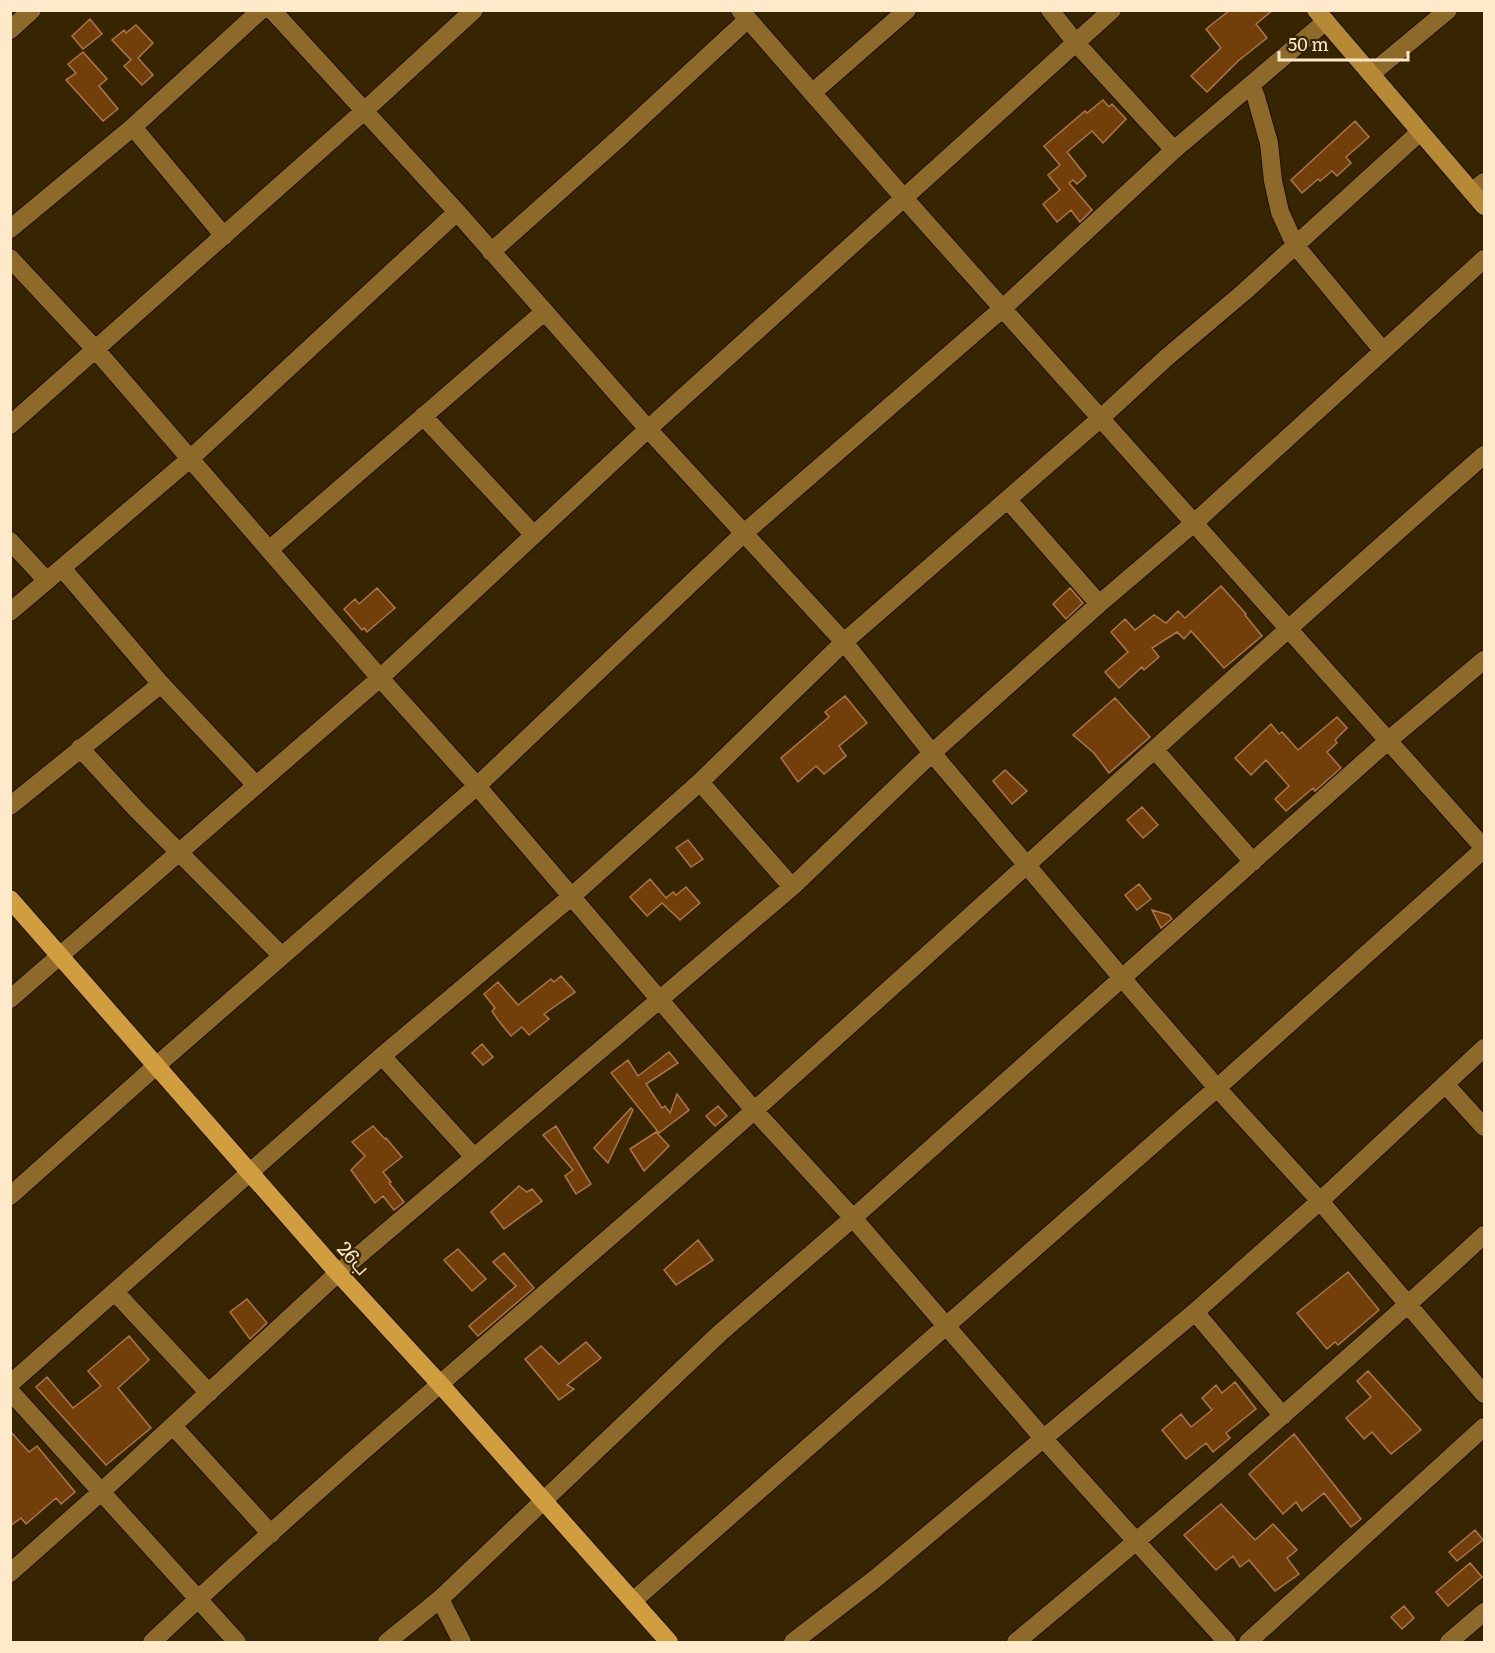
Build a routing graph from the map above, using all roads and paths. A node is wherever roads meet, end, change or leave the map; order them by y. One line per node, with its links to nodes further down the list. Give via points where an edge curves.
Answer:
1 (32, 10): 11 (street)
2 (261, 10): 17 (street)
3 (272, 10): 16 (street)
4 (474, 10): 16 (street)
5 (907, 10): 15 (street)
6 (1050, 10): 12 (street)
7 (1112, 10): 12 (street)
8 (1448, 10): 13 (street)
9 (744, 15): 15 (street); 27 (street, via 618,139)
10 (1321, 16): 13 (main road); 14 (street)
11 (10, 30)
12 (1076, 43): 19 (street); 21 (street)
13 (1371, 74): 18 (main road)
14 (1251, 86): 19 (street); 26 (street, via 1269,143 1280,212)
15 (812, 93): 21 (street)
16 (363, 112): 23 (street); 25 (street)
17 (133, 127): 24 (street); 25 (street)
18 (1420, 132): 20 (main road); 26 (street)
19 (1174, 150): 30 (street)
20 (1478, 187): 22 (main road)
21 (904, 198): 30 (street); 37 (street)
22 (1485, 206)
23 (457, 212): 27 (street); 39 (street)
24 (10, 229)
25 (224, 236): 32 (street)
26 (1295, 245): 33 (street); 35 (street)
27 (491, 252): 31 (street)
28 (10, 258): 32 (street)
29 (1485, 259): 33 (street)
30 (1003, 308): 35 (street); 42 (street)
31 (544, 312): 34 (street); 37 (street)
32 (96, 350): 36 (street); 39 (street)
33 (1383, 351): 41 (street)
34 (423, 416): 43 (street); 45 (street)
35 (1102, 417): 40 (street); 41 (street)
36 (10, 425)
37 (648, 429): 42 (street); 43 (street)
38 (1485, 455): 50 (street)
39 (191, 459): 45 (street); 46 (street)
40 (1008, 500): 48 (street); 51 (street)
41 (1194, 523): 48 (street); 50 (street)
42 (743, 534): 51 (street); 61 (street)
43 (534, 535): 53 (street)
44 (10, 541): 47 (street)
45 (269, 550): 53 (street)
46 (62, 568): 47 (street); 54 (street)
47 (47, 581): 49 (street)
48 (1099, 604): 58 (street)
49 (10, 612)
50 (1290, 629): 55 (street); 57 (street)
51 (844, 642): 58 (street); 59 (street)
52 (1485, 660): 55 (street)
53 (380, 678): 60 (street); 61 (street)
54 (160, 684): 56 (street); 60 (street)
55 (1390, 739): 63 (street); 65 (street)
56 (80, 748): 62 (street); 64 (street)
57 (1155, 750): 65 (street); 66 (street)
58 (932, 753): 66 (street); 67 (street)
59 (700, 782): 67 (street); 68 (street)
60 (255, 784): 64 (street)
61 (477, 786): 68 (street); 71 (street)
62 (10, 806)
63 (1485, 848): 79 (street)
64 (178, 852): 70 (street); 71 (street)
65 (1253, 862): 72 (street)
66 (1026, 864): 72 (street); 80 (street)
67 (792, 887): 74 (street)
68 (572, 896): 74 (street); 76 (street)
69 (10, 899): 70 (highway, 26ب)
70 (59, 955): 73 (street); 77 (highway, 26ب)
71 (282, 956): 77 (street)
72 (1122, 978): 79 (street); 86 (street)
73 (10, 999)
74 (660, 1001): 80 (street); 82 (street)
75 (1485, 1048): 78 (street)
76 (382, 1056): 82 (street); 83 (street)
77 (156, 1066): 83 (highway, 26ب); 84 (street)
78 (1445, 1084): 81 (street); 85 (street)
79 (1217, 1088): 85 (street); 92 (street)
80 (754, 1110): 86 (street); 94 (street)
81 (1485, 1127)
82 (474, 1157): 88 (street)
83 (251, 1173): 88 (highway, 26ب); 89 (street)
84 (10, 1196)
85 (1320, 1201): 90 (street); 91 (street)
86 (853, 1218): 92 (street); 103 (street, via 720,1333)
87 (1485, 1235): 90 (street)
88 (338, 1273): 94 (highway, 26ب); 96 (street)
89 (115, 1292): 93 (street); 96 (street)
90 (1408, 1305): 97 (street); 98 (street)
91 (1195, 1312): 98 (street); 101 (street)
92 (946, 1325): 101 (street); 109 (street)
93 (10, 1384)
94 (440, 1384): 103 (highway, 26ب); 104 (street)
95 (10, 1391): 102 (street)
96 (209, 1393): 99 (street)
97 (1485, 1394)
98 (1283, 1416): 105 (street)
99 (173, 1426): 102 (street); 104 (street)
100 (1485, 1427): 119 (street)
101 (1043, 1438): 105 (street); 116 (street, via 875,1579)
102 (100, 1493): 106 (street); 107 (street)
103 (543, 1499): 108 (street); 109 (highway, 26ب)
104 (271, 1534): 107 (street)
105 (1137, 1543): 117 (street); 118 (street)
106 (10, 1573)
107 (198, 1599): 111 (street); 112 (street)
108 (440, 1599): 113 (street); 114 (street)
109 (633, 1601): 115 (highway, 26ب)
110 (1485, 1612): 120 (street)
111 (152, 1642)
112 (237, 1642)
113 (387, 1642)
114 (462, 1642)
115 (669, 1642)
116 (793, 1642)
117 (1016, 1642)
118 (1227, 1642)
119 (1248, 1642)
120 (1449, 1642)

